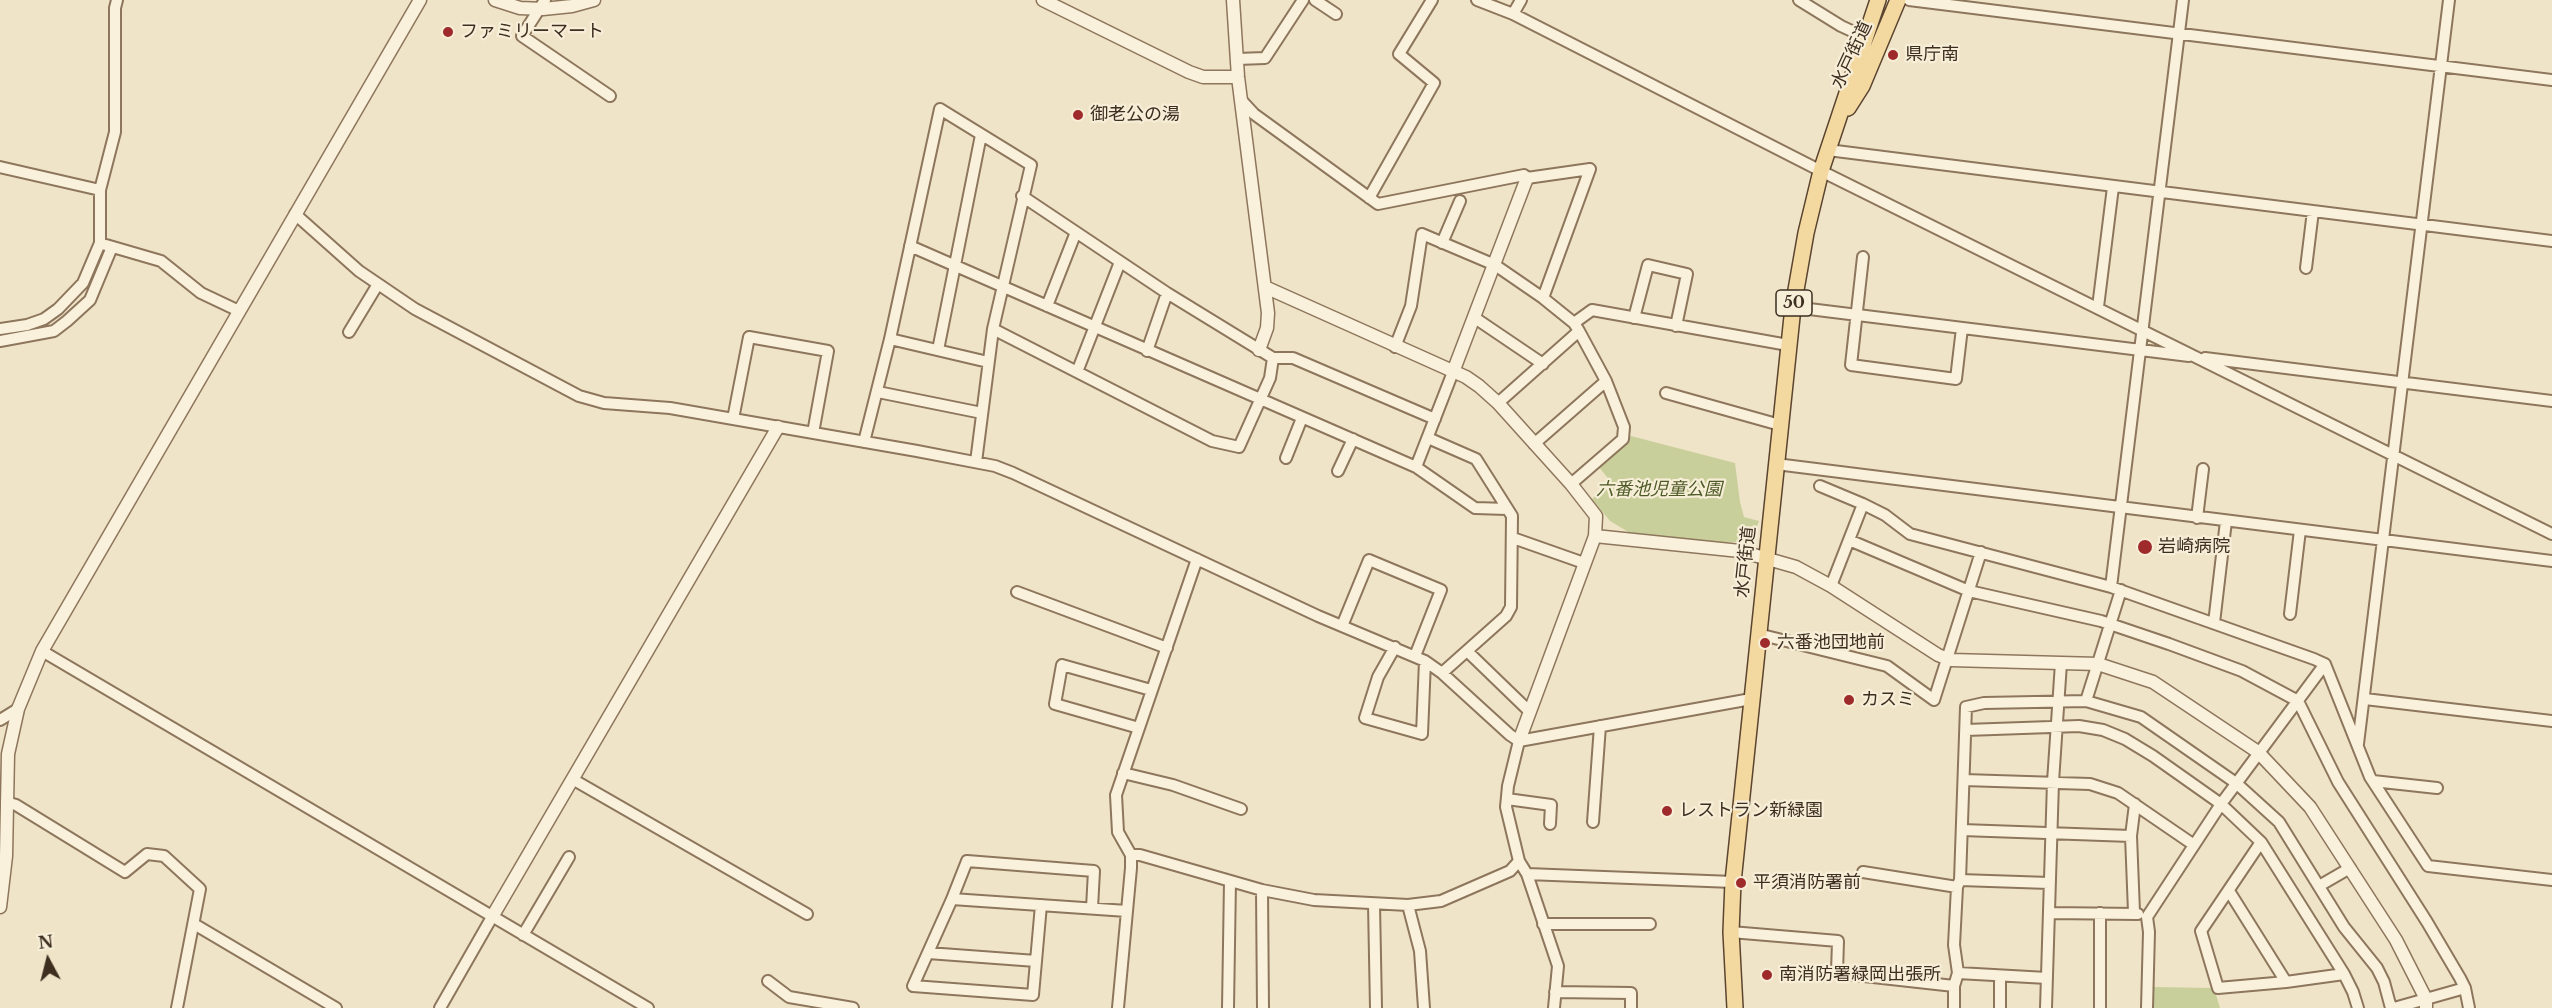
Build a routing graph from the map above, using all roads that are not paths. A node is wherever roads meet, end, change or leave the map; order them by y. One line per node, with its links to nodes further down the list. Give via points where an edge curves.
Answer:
1 (117, 0): 37 (street, via 115,132)
2 (420, 0): 43 (street)
3 (495, 0): 19 (street, via 520,8)
4 (594, 0): 19 (street, via 572,6)
5 (1043, 0): 26 (street, via 1189,72 1203,77)
6 (1233, 0): 24 (street)
7 (1303, 0): 24 (street, via 1265,58)
8 (1315, 0): 20 (street)
9 (1432, 0): 40 (street, via 1399,54 1434,83)
10 (1477, 0): 21 (street)
11 (1498, 0): 21 (street)
12 (1521, 0): 21 (street)
13 (1799, 0): 23 (street)
14 (1878, 0): 23 (main road, 水戸街道 / 50)
15 (1898, 0): 30 (main road, 水戸街道 / 50, via 1862,86)
16 (1909, 0): 22 (street)
17 (2183, 0): 22 (street)
18 (2449, 0): 25 (street)
19 (542, 4): 28 (street, via 522,36)
20 (1336, 14)
21 (1513, 14): 34 (street)
22 (2178, 34): 25 (street); 38 (street)
23 (1867, 38): 30 (main road, 水戸街道 / 50)
24 (1237, 59): 26 (street)
25 (2441, 67): 27 (street); 44 (street)
26 (1239, 77): 29 (street)
27 (2552, 80)
28 (610, 96)
29 (1242, 101): 40 (street, via 1254,114); 58 (street)
30 (1837, 126): 32 (main road, 水戸街道 / 50)
31 (981, 135): 39 (street, via 1031,165); 50 (street, via 940,109); 54 (street)
32 (1828, 150): 34 (main road, 水戸街道 / 50); 36 (street)
33 (0, 167): 37 (street)
34 (1821, 171): 62 (main road, 水戸街道 / 50); 63 (street)
35 (1527, 178): 40 (street, via 1378,204); 53 (street); 60 (street, via 1590,169)
36 (2113, 187): 38 (street); 63 (street)
37 (100, 190): 47 (street)
38 (2159, 191): 42 (street); 74 (street)
39 (1022, 196): 45 (street); 57 (street)
40 (1369, 198)
41 (1460, 201): 48 (street)
42 (2313, 211): 44 (street); 55 (street)
43 (295, 214): 56 (street, via 333,250); 64 (street)
44 (2422, 225): 46 (street); 91 (street)
45 (1076, 232): 52 (street); 61 (street)
46 (2552, 241)
47 (100, 243): 49 (street); 70 (street, via 83,284 58,309 27,325)
48 (1442, 243): 53 (street); 79 (street, via 1422,234 1412,306)
49 (112, 246): 64 (street, via 161,261 201,293); 77 (street, via 90,300 67,321 54,331)
50 (910, 246): 54 (street); 76 (street)
51 (1863, 257): 65 (street)
52 (1120, 262): 59 (street); 71 (street)
53 (1495, 265): 60 (street); 66 (street)
54 (955, 266): 57 (street); 80 (street)
55 (2306, 268)
56 (378, 284): 75 (street); 99 (street, via 415,309 579,396 604,403 670,408)
57 (1002, 286): 61 (street); 73 (street)
58 (1265, 287): 79 (street); 81 (street, via 1267,328)
59 (1167, 293): 81 (street); 83 (street)
60 (1543, 298): 69 (street)
61 (1047, 306): 71 (street)
62 (1793, 307): 65 (street); 78 (main road, 水戸街道 / 50)
63 (2098, 307): 74 (street)
64 (239, 311): 144 (street)
65 (1856, 314): 72 (street); 72 (street, via 1851,365 1956,379)
66 (1475, 318): 87 (street); 89 (street)
67 (1634, 318): 68 (street); 68 (street, via 1648,265 1687,274); 69 (street, via 1592,310)
68 (1676, 326): 78 (street)
69 (1577, 327): 87 (street); 90 (street)
70 (0, 328)
71 (1095, 328): 83 (street); 88 (street)
72 (1962, 328): 82 (street)
73 (993, 329): 86 (street); 88 (street)
74 (2143, 330): 82 (street); 84 (street)
75 (349, 332)
76 (890, 339): 80 (street); 92 (street)
77 (0, 341)
78 (1788, 345): 101 (main road, 水戸街道 / 50)
79 (1395, 347): 89 (street)
80 (938, 350): 86 (street)
81 (1259, 350): 85 (street)
82 (2141, 350): 84 (street); 119 (street)
83 (1147, 351): 94 (street)
84 (2197, 357): 91 (street); 108 (street)
85 (1273, 358): 94 (street, via 1270,378); 100 (street, via 1293,358)
86 (988, 362): 97 (street)
87 (1543, 364): 96 (street)
88 (1077, 372): 94 (street, via 1212,441 1239,447)
89 (1453, 372): 96 (street, via 1479,386); 100 (street)
90 (1606, 381): 107 (street); 115 (street, via 1624,428 1623,439)
91 (2403, 382): 95 (street); 108 (street)
92 (878, 392): 97 (street); 106 (street)
93 (1666, 393): 101 (street)
94 (1260, 399): 98 (street)
95 (2552, 401)
96 (1498, 403): 107 (street)
97 (982, 413): 110 (street)
98 (1302, 418): 105 (street); 109 (street)
99 (733, 419): 102 (street); 103 (street, via 749,337 828,351)
100 (1435, 419): 104 (street)
101 (1780, 425): 111 (main road, 水戸街道 / 50)
102 (778, 427): 103 (street); 170 (street)
103 (813, 433): 106 (street)
104 (1428, 438): 112 (street); 118 (street, via 1476,459)
105 (1353, 439): 112 (street); 114 (street)
106 (864, 442): 110 (street)
107 (1534, 444): 115 (street)
108 (2395, 455): 123 (street); 126 (street)
109 (1286, 458)
110 (976, 462): 129 (street, via 1013,473)
111 (1776, 464): 119 (street); 130 (main road, 水戸街道 / 50)
112 (1416, 467): 118 (street, via 1475,508)
113 (2204, 470): 120 (street)
114 (1338, 471)
115 (1571, 484): 124 (street, via 1596,516)
116 (1820, 486): 117 (street)
117 (1863, 504): 127 (street); 128 (street, via 1886,515 1910,534)
118 (1507, 509): 125 (street, via 1512,516)
119 (2121, 509): 120 (street); 134 (street)
120 (2197, 518): 121 (street)
121 (2226, 521): 122 (street); 138 (street)
122 (2300, 530): 126 (street); 137 (street)
123 (2552, 534)
124 (1595, 536): 130 (street, via 1740,551); 132 (street)
125 (1513, 538): 132 (street); 145 (street, via 1511,607)
126 (2384, 539): 131 (street); 154 (street)
127 (1849, 540): 133 (street); 135 (street)
128 (1981, 552): 134 (street); 135 (street)
129 (1197, 559): 140 (street); 143 (street)
130 (1766, 560): 133 (street, via 1797,567); 141 (main road, 水戸街道 / 50)
131 (2552, 561)
132 (1584, 563): 159 (street)
133 (1831, 586): 147 (street)
134 (2116, 588): 138 (street); 139 (street)
135 (1969, 591): 139 (street); 147 (street)
136 (1017, 592): 143 (street)
137 (2290, 615)
138 (2214, 623): 150 (street)
139 (2110, 624): 149 (street); 157 (street, via 2242,672)
140 (1342, 626): 142 (street); 146 (street, via 1369,560 1441,590)
141 (1758, 634): 147 (street, via 1887,666 1934,700); 153 (main road, 水戸街道 / 50)
142 (1395, 647): 146 (street); 146 (street, via 1378,676 1365,718 1422,734)
143 (1167, 648): 152 (street)
144 (42, 651): 158 (street); 213 (street)
145 (1467, 651): 151 (street); 159 (street)
146 (1420, 658): 151 (street)
147 (1946, 658): 148 (street, via 1963,662)
148 (2061, 663): 149 (street); 155 (street)
149 (2098, 664): 156 (street); 168 (street, via 2153,682)
150 (2325, 664): 157 (street); 167 (street)
151 (1442, 673): 166 (street)
152 (1151, 690): 164 (street); 164 (street, via 1062,665 1056,704)
153 (1751, 699): 162 (street); 196 (main road, 水戸街道 / 50)
154 (2365, 699): 161 (street); 167 (street)
155 (2059, 700): 156 (street); 163 (street); 165 (street, via 1966,707)
156 (2086, 701): 174 (street, via 2140,717)
157 (2298, 701): 168 (street); 229 (street, via 2338,782)
158 (18, 709): 160 (street); 177 (street, via 8,754)
159 (1529, 711): 166 (street)
160 (0, 720)
161 (2552, 721)
162 (1600, 726): 166 (street); 181 (street)
163 (2057, 727): 165 (street); 173 (street); 179 (street, via 2103,730 2125,739)
164 (1139, 728): 169 (street)
165 (1966, 730): 171 (street)
166 (1519, 741): 176 (street)
167 (2358, 744): 172 (street)
168 (2258, 752): 174 (street); 191 (street, via 2310,807)
169 (1123, 773): 180 (street); 188 (street, via 1116,795 1116,820)
170 (574, 780): 212 (street); 213 (street)
171 (1964, 780): 173 (street); 183 (street)
172 (2373, 781): 175 (street); 194 (street, via 2428,866)
173 (2053, 782): 178 (street, via 2090,784 2118,793); 184 (street)
174 (2236, 783): 179 (street); 199 (street, via 2279,822)
175 (2437, 788)
176 (1507, 798): 182 (street, via 1551,805); 190 (street)
177 (6, 802): 206 (street, via 6,855); 215 (street, via 125,872 147,854 164,856 200,889)
178 (2135, 804): 185 (street); 187 (street)
179 (2221, 804): 186 (street); 187 (street)
180 (1241, 808)
181 (1593, 822)
182 (1550, 824)
183 (1962, 830): 184 (street); 197 (street)
184 (2051, 832): 185 (street); 198 (street)
185 (2131, 836): 209 (street)
186 (2260, 842): 201 (street); 223 (street)
187 (2194, 845): 214 (street)
188 (1131, 855): 195 (street); 208 (street)
189 (569, 857): 219 (street)
190 (1519, 861): 193 (street); 205 (street, via 1510,872 1441,901)
191 (2350, 868): 199 (street); 231 (street, via 2396,940)
192 (1863, 872): 197 (street)
193 (1527, 874): 196 (street); 216 (street)
194 (2552, 880)
195 (1230, 881): 200 (street); 238 (street)
196 (1733, 882): 218 (main road, 水戸街道 / 50)
197 (1958, 883): 198 (street); 222 (street, via 1954,945)
198 (2049, 883): 210 (street)
199 (2319, 886): 251 (street, via 2344,927 2377,968)
200 (1262, 890): 203 (street, via 1314,900); 239 (street)
201 (2229, 891): 227 (street); 227 (street, via 2200,931 2218,988)
202 (952, 899): 204 (street); 207 (street, via 967,861 1094,871); 220 (street)
203 (1374, 904): 205 (street); 240 (street)
204 (1041, 905): 207 (street); 221 (street)
205 (1408, 905): 241 (street, via 1420,951)
206 (0, 907)
207 (1092, 908): 208 (street)
208 (1127, 911): 237 (street)
209 (2134, 912): 211 (street); 214 (street)
210 (2049, 913): 211 (street); 225 (street)
211 (2100, 913): 248 (street)
212 (807, 914)
213 (492, 917): 219 (street); 234 (street)
214 (2147, 917): 249 (street)
215 (194, 924): 232 (street); 233 (street)
216 (1543, 924): 217 (street); 230 (street, via 1558,966)
217 (1650, 924)
218 (1731, 932): 228 (street, via 1838,941 1836,973); 244 (main road, 水戸街道 / 50)
219 (523, 935): 235 (street)
220 (928, 953): 221 (street); 221 (street, via 913,986 1033,995)
221 (1036, 962)
222 (1958, 973): 224 (street); 228 (street)
223 (2344, 974): 227 (street); 250 (street)
224 (2000, 976): 225 (street); 246 (street)
225 (2047, 978): 247 (street)
226 (768, 981): 236 (street, via 789,997)
227 (2286, 982)
228 (1954, 986): 245 (street)
229 (2465, 988): 231 (street); 252 (street)
230 (1556, 992): 242 (street); 243 (street, via 1631,993)
231 (2426, 1004): 251 (street)
232 (177, 1008)
233 (336, 1008)
234 (440, 1008)
235 (648, 1008)
236 (854, 1008)
237 (1118, 1008)
238 (1228, 1008)
239 (1263, 1008)
240 (1376, 1008)
241 (1424, 1008)
242 (1554, 1008)
243 (1631, 1008)
244 (1735, 1008)
245 (1954, 1008)
246 (2000, 1008)
247 (2046, 1008)
248 (2100, 1008)
249 (2147, 1008)
250 (2358, 1008)
251 (2393, 1008)
252 (2469, 1008)

